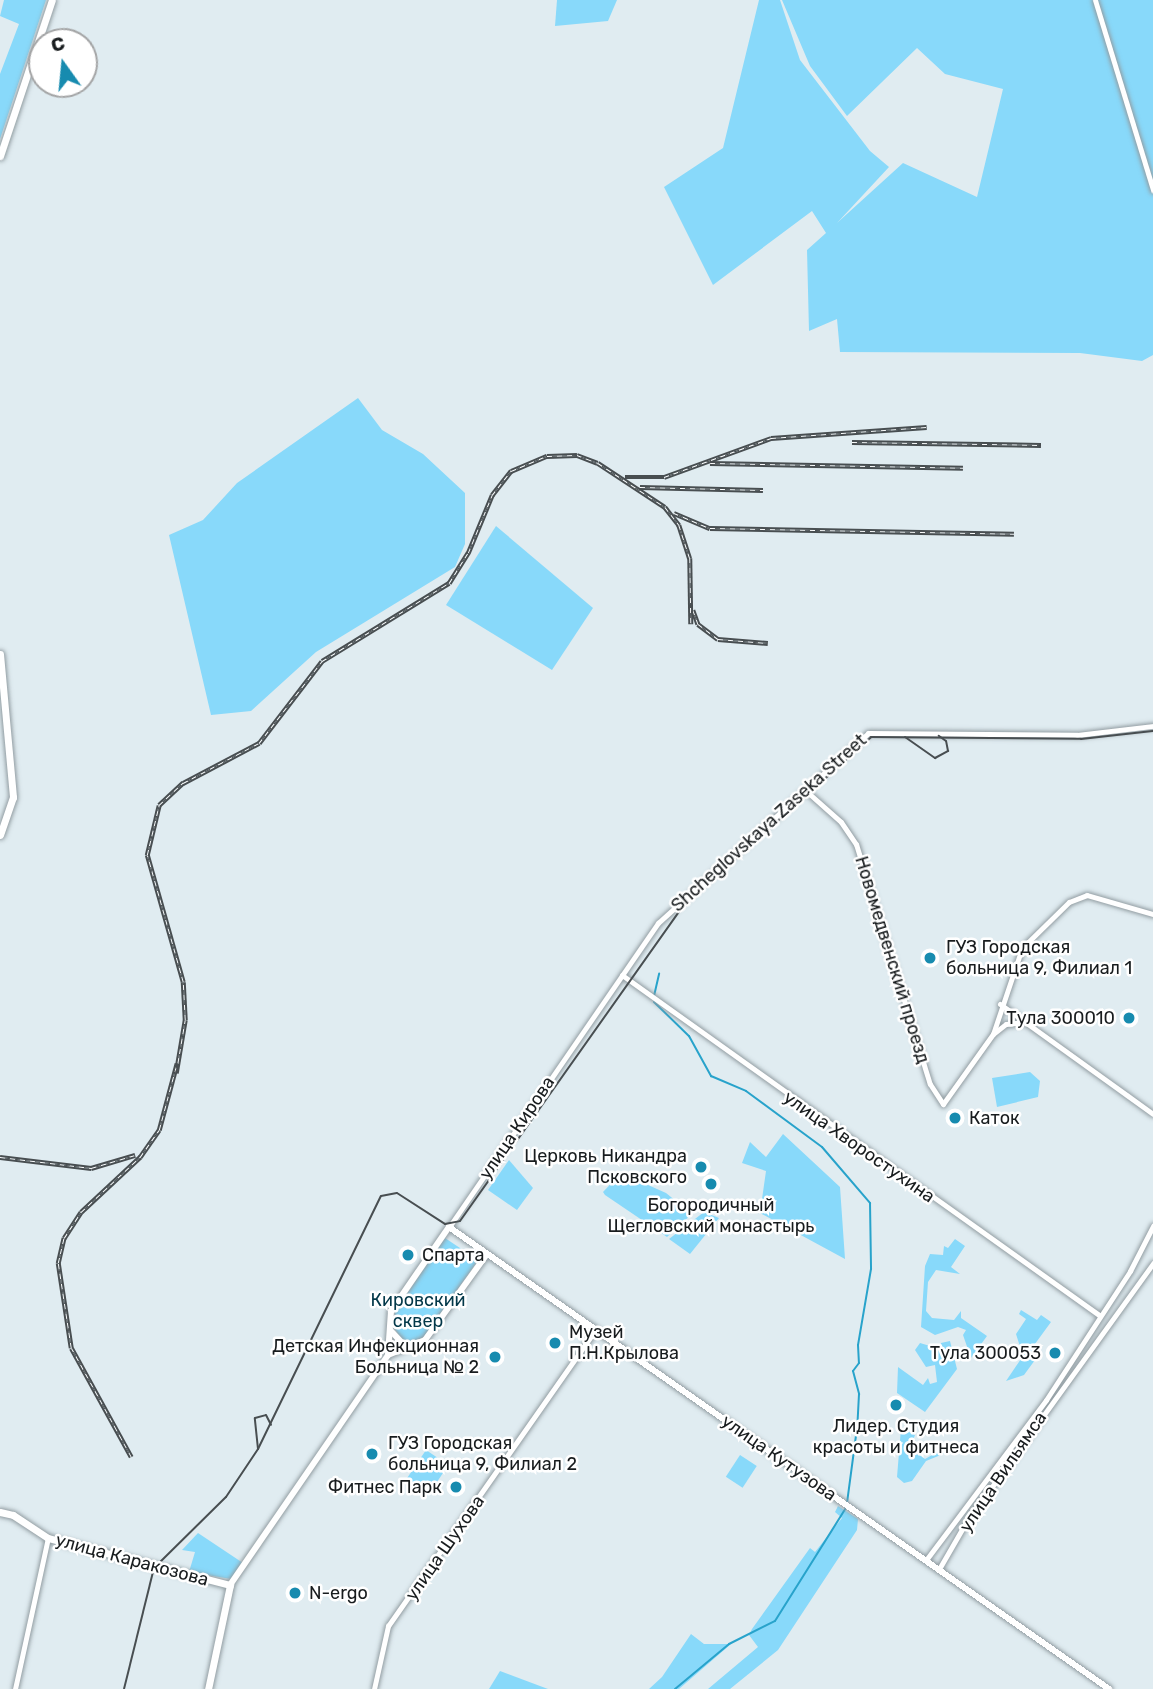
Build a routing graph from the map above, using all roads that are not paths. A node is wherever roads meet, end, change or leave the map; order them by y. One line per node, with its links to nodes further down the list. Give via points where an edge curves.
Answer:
1 (52, 0): 3 (main road)
2 (1095, 0): 4 (street)
3 (0, 156)
4 (1153, 190)
5 (0, 654): 8 (main road, via 12,797)
6 (1153, 726): 7 (street, Shcheglovskaya Zaseka Street, via 1077,735 873,731)
7 (805, 790): 10 (street, Shcheglovskaya Zaseka Street); 14 (street, Новомедвенский проезд, via 841,822 856,844 930,1084 943,1104)
8 (0, 835)
9 (1153, 914): 12 (street, via 1087,895 1069,902 1026,942)
10 (648, 937): 11 (street, улица Кирова)
11 (621, 975): 17 (street, улица Кирова); 22 (street, улица Хворостухина)
12 (1000, 1004): 13 (street); 14 (street)
13 (1025, 1022): 14 (street, via 1006,1024); 15 (street)
14 (993, 1034)
15 (1153, 1114)
16 (1153, 1226): 20 (street, улица Вильямса)
17 (449, 1227): 18 (main road, улица Кутузова); 23 (main road, улица Кирова, via 394,1305)
18 (487, 1254): 24 (main road, улица Кутузова); 25 (main road, via 428,1337)
19 (1153, 1262): 21 (street, улица Вильямса)
20 (1130, 1271): 21 (street); 22 (street, улица Вильямса)
21 (1143, 1279): 28 (street, улица Вильямса)
22 (1099, 1315): 27 (street, улица Вильямса)
23 (388, 1321): 25 (main road, via 395,1338); 26 (main road, улица Кирова)
24 (595, 1330): 33 (main road, улица Кутузова); 38 (street, улица Шухова, via 388,1626)
25 (406, 1347): 26 (main road)
26 (388, 1355): 35 (main road)
27 (1062, 1372): 28 (street); 30 (street, улица Вильямса)
28 (1071, 1378): 32 (street, улица Вильямса)
29 (0, 1512): 31 (main road, улица Каракозова, via 13,1515)
30 (945, 1537): 32 (street); 33 (street, улица Вильямса)
31 (48, 1538): 35 (main road, улица Каракозова); 36 (street)
32 (955, 1544): 34 (street, улица Вильямса)
33 (926, 1560): 34 (main road, улица Кутузова)
34 (939, 1569): 39 (main road, улица Кутузова)
35 (230, 1586): 37 (main road)
36 (15, 1689)
37 (208, 1689)
38 (374, 1689)
39 (1109, 1689)

